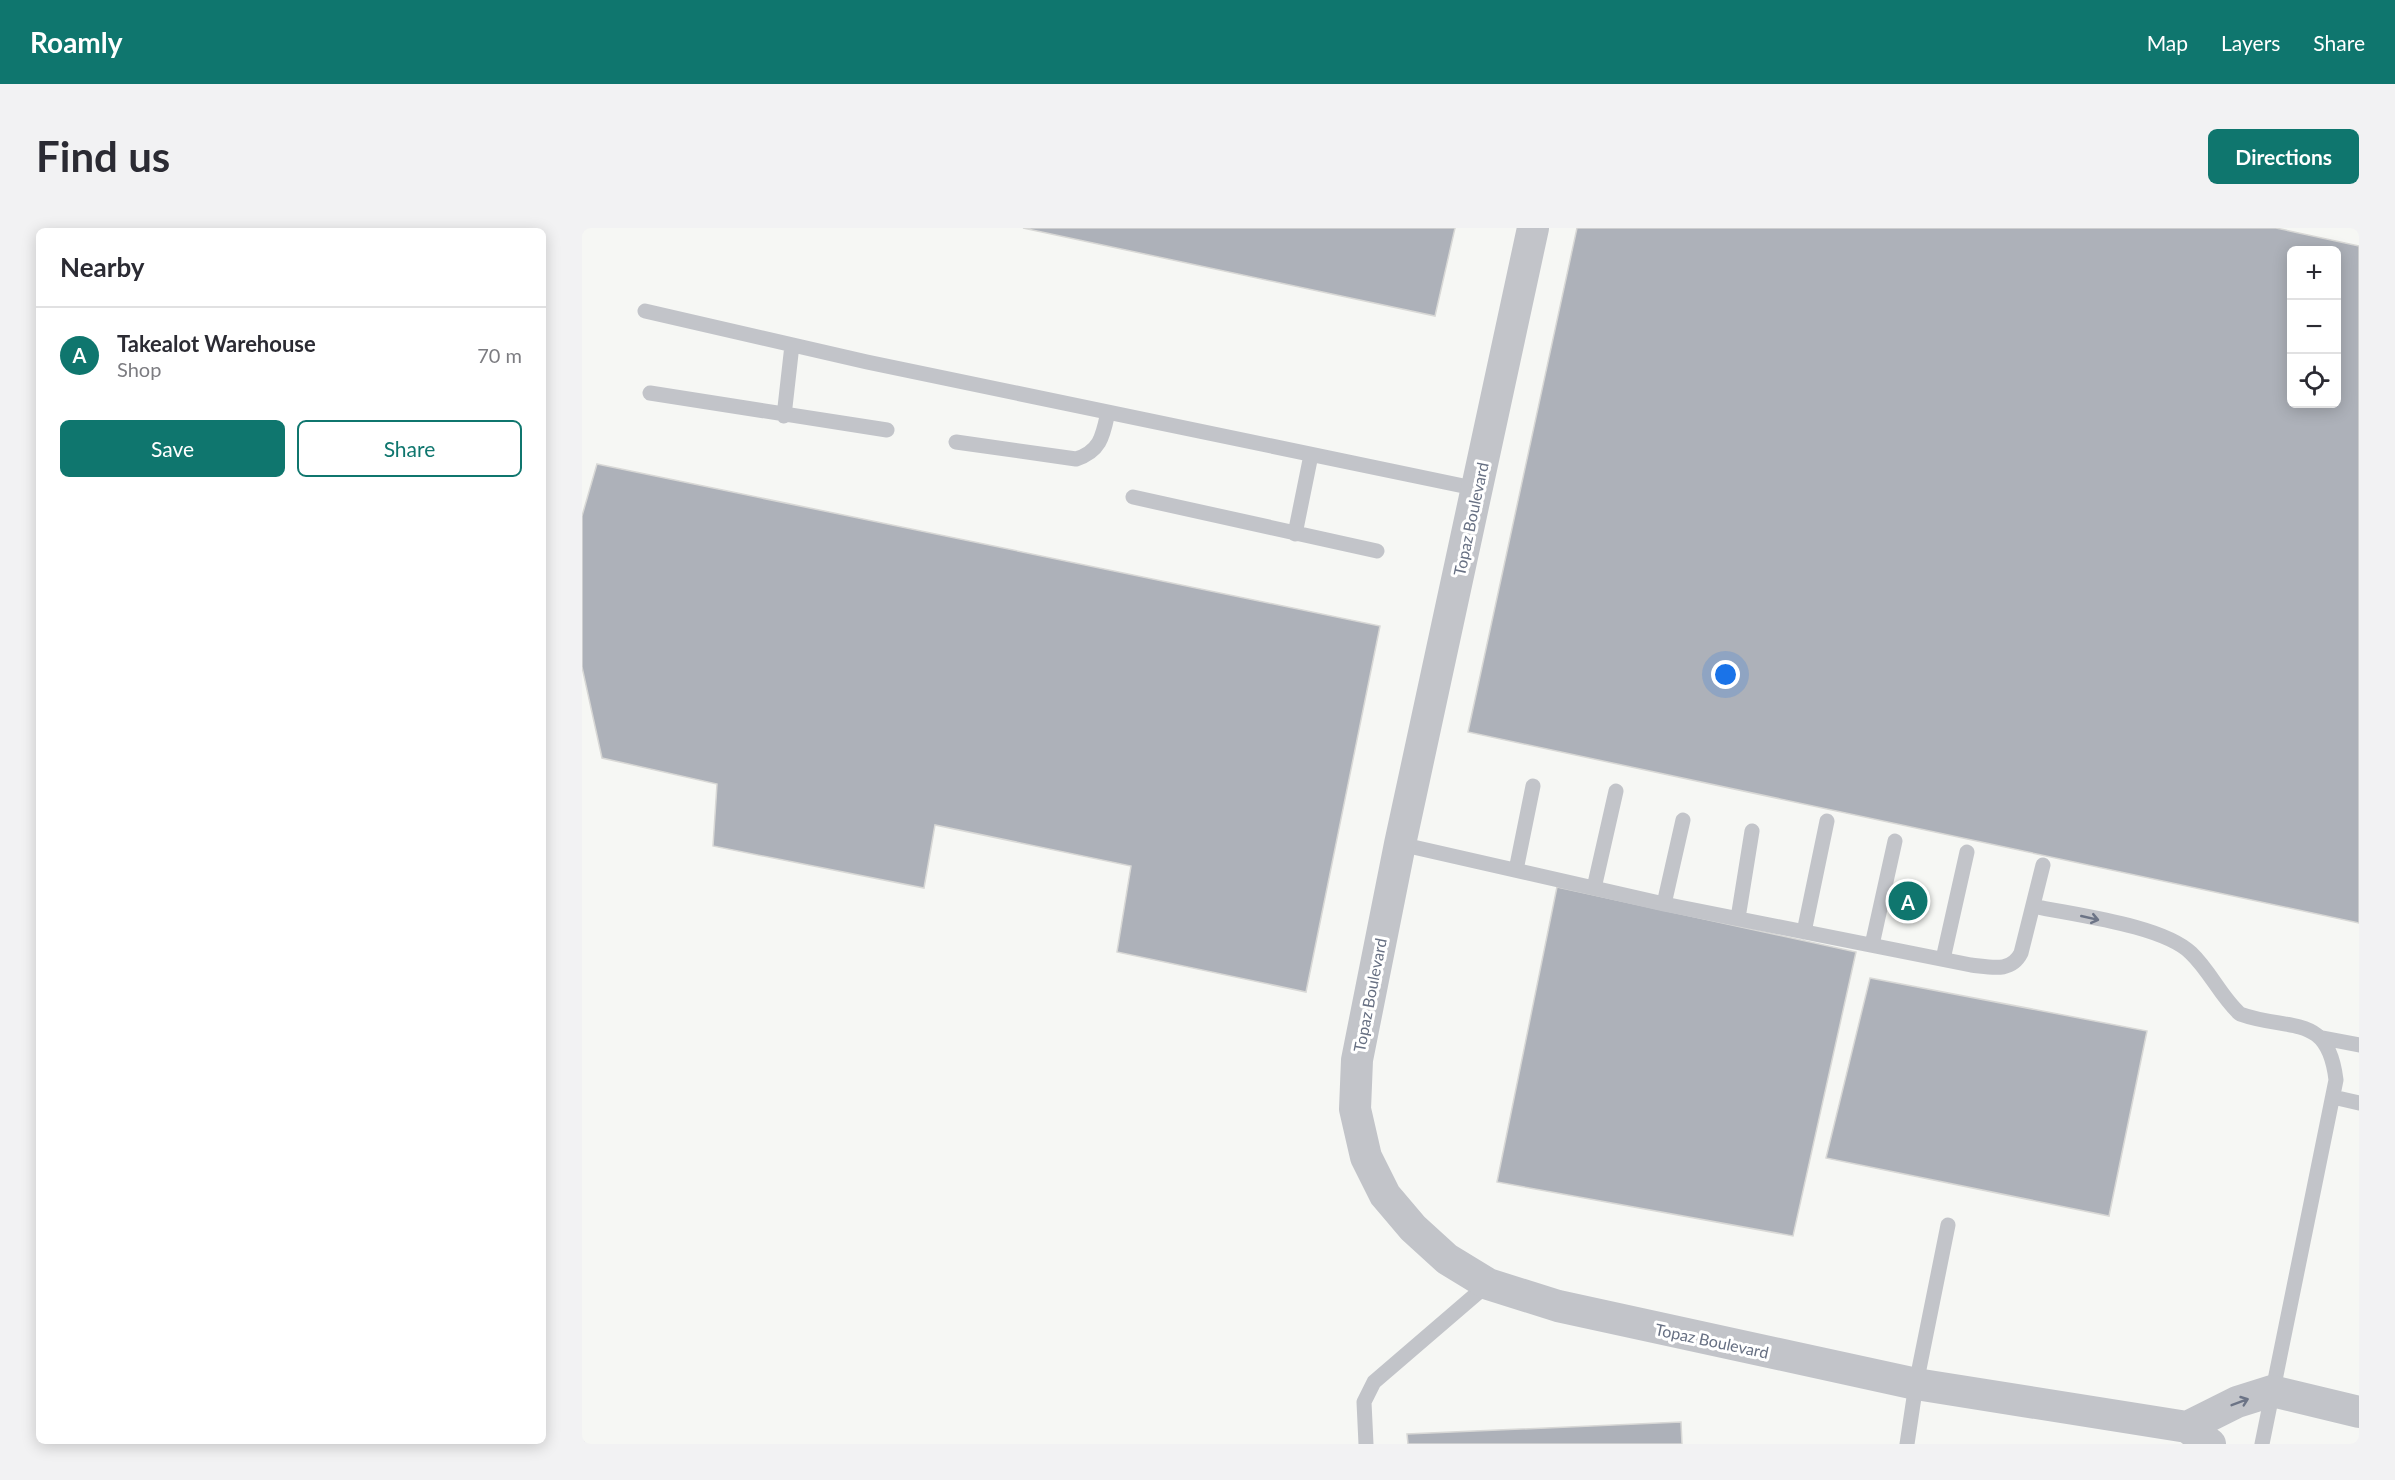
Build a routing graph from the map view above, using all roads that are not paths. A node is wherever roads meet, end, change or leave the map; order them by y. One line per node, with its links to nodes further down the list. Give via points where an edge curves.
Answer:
1 (1533, 228): 10 (street, Topaz Boulevard)
2 (645, 311): 3 (lane)
3 (792, 345): 5 (lane); 6 (lane)
4 (650, 393): 6 (lane)
5 (1108, 412): 8 (lane, via 1099,446 1076,459); 9 (lane)
6 (784, 416): 7 (lane)
7 (887, 430)
8 (956, 442)
9 (1311, 455): 10 (lane); 12 (lane)
10 (1478, 489): 20 (street, Topaz Boulevard)
11 (1134, 497): 12 (lane)
12 (1295, 534): 13 (lane)
13 (1377, 551)
14 (1533, 786): 23 (lane)
15 (1616, 791): 24 (lane)
16 (1683, 820): 25 (lane)
17 (1827, 821): 28 (lane)
18 (1752, 831): 27 (lane)
19 (1895, 841): 29 (lane)
20 (1400, 844): 23 (lane); 36 (street, Topaz Boulevard, via 1357,1060 1355,1109 1366,1157 1385,1195 1447,1259)
21 (1967, 852): 30 (lane)
22 (2043, 865): 26 (lane)
23 (1516, 870): 24 (lane)
24 (1594, 888): 25 (lane)
25 (1664, 904): 27 (lane)
26 (2033, 906): 30 (lane, via 2021,953 2011,966 1971,965); 31 (lane, one-way to 31, via 2168,937 2191,953 2240,1014 2306,1028)
27 (1738, 918): 28 (lane)
28 (1804, 932): 29 (lane)
29 (1872, 945): 30 (lane)
30 (1943, 959)
31 (2323, 1038): 32 (lane); 33 (lane, via 2334,1057)
32 (2359, 1045)
33 (2333, 1097): 34 (lane); 38 (lane)
34 (2359, 1103)
35 (1948, 1225): 37 (lane)
36 (1488, 1284): 37 (street, Topaz Boulevard, via 1558,1306); 41 (lane, via 1374,1382 1364,1402)
37 (1916, 1384): 40 (street, Topaz Boulevard); 42 (lane)
38 (2272, 1391): 39 (street); 40 (street, Topaz Boulevard, one-way to 38, via 2237,1402); 43 (lane)
39 (2359, 1412)
40 (2198, 1435)
41 (1366, 1444)
42 (1907, 1444)
43 (2262, 1444)

